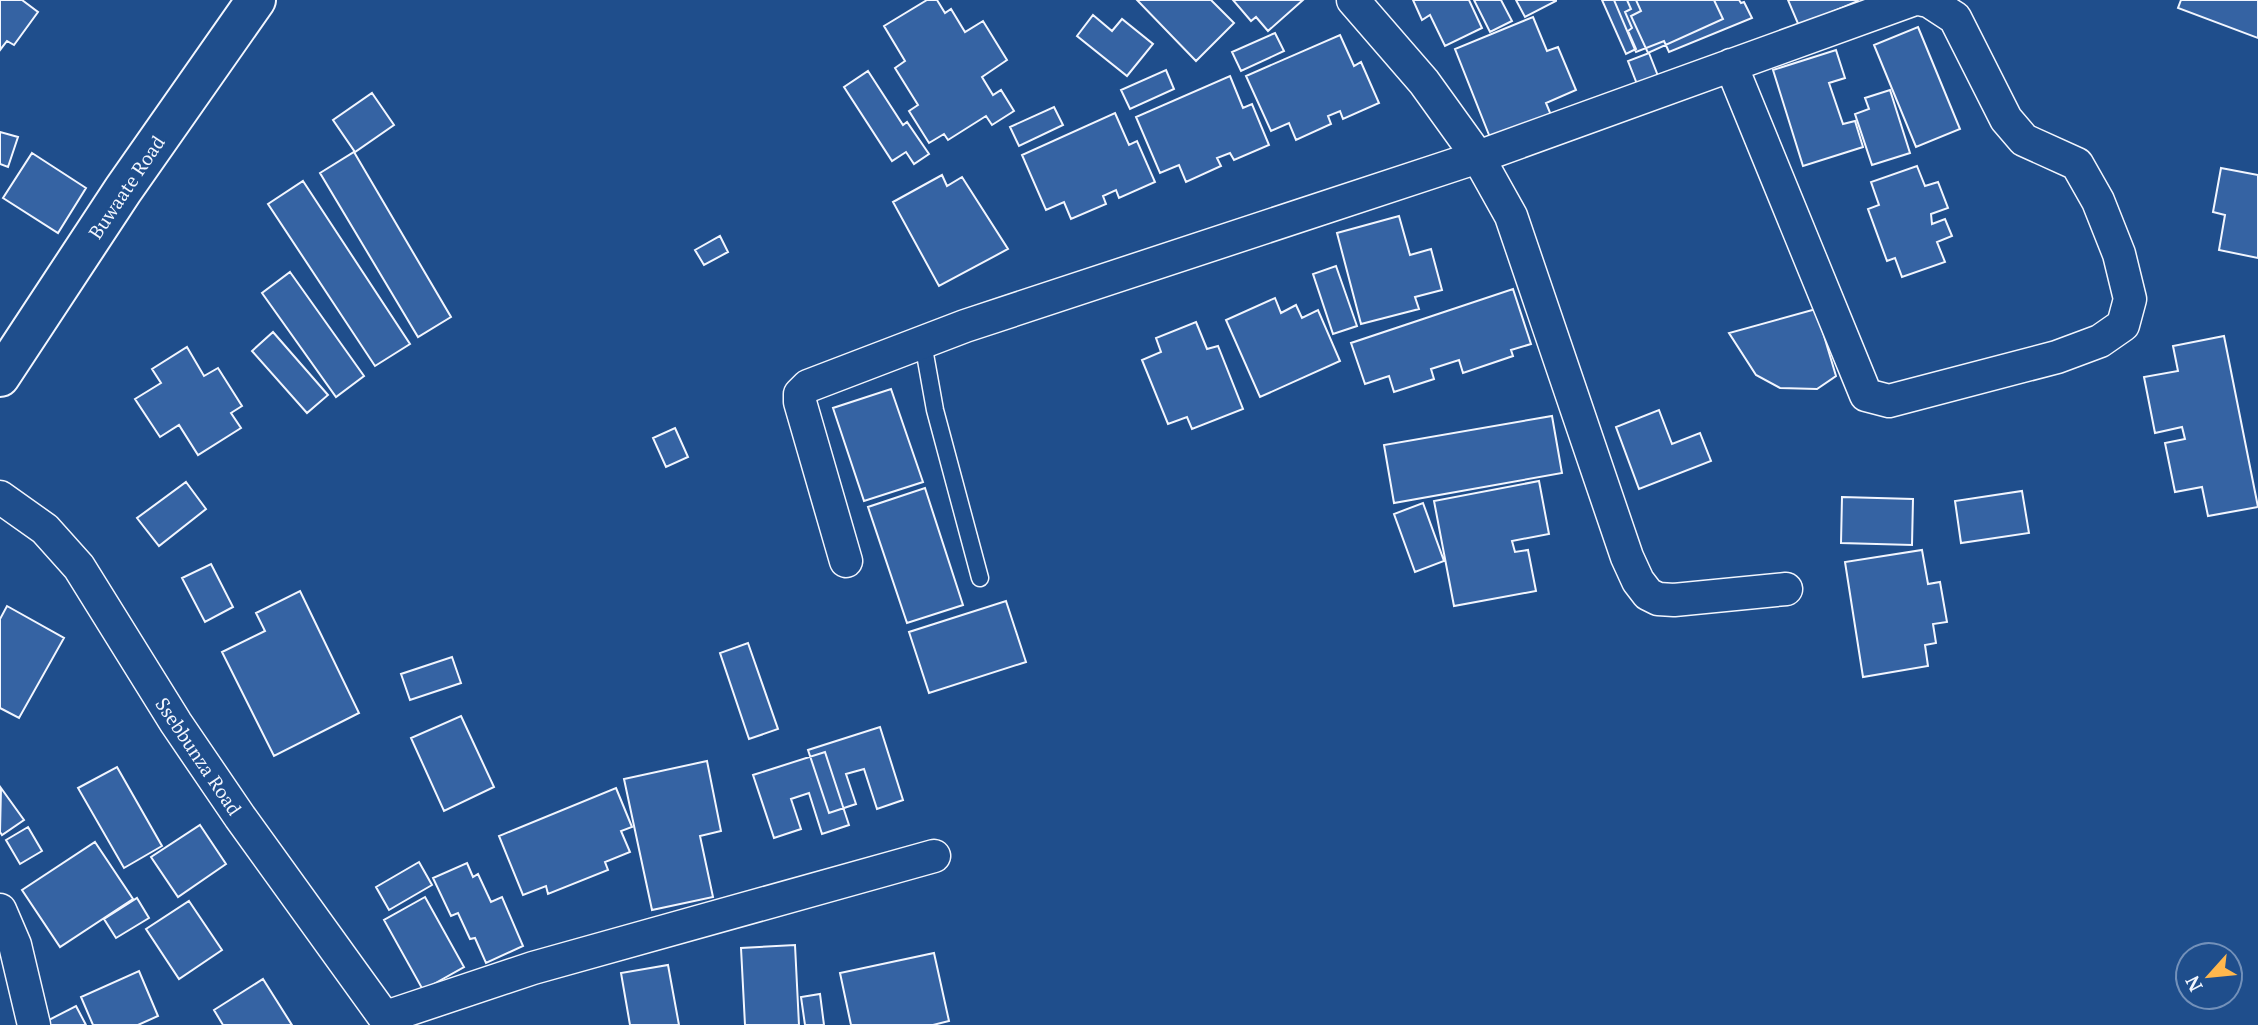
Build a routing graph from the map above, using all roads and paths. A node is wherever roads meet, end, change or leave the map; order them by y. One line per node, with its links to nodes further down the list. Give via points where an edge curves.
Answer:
1 (256, 0): 8 (street, Buwaate Road)
2 (1353, 0): 6 (street, via 1424,82)
3 (1912, 0): 5 (street)
4 (1923, 0): 5 (street, via 1955,18 2006,119 2024,140 2077,164 2098,201 2119,254 2130,299 2123,325 2100,341 1889,401 1866,395)
5 (1731, 65): 6 (street)
6 (1478, 157): 7 (street); 12 (street, via 1511,216 1638,582 1648,594 1674,600)
7 (923, 343): 10 (street, via 808,386 800,394); 11 (lane, via 935,410)
8 (0, 377)
9 (0, 497): 15 (street, Ssebbunza Road, via 45,529 79,567 211,776)
10 (846, 561)
11 (979, 578)
12 (1786, 589)
13 (934, 856): 15 (street, via 533,968)
14 (0, 910): 16 (street, via 15,945)
15 (388, 1021)
16 (34, 1025)

